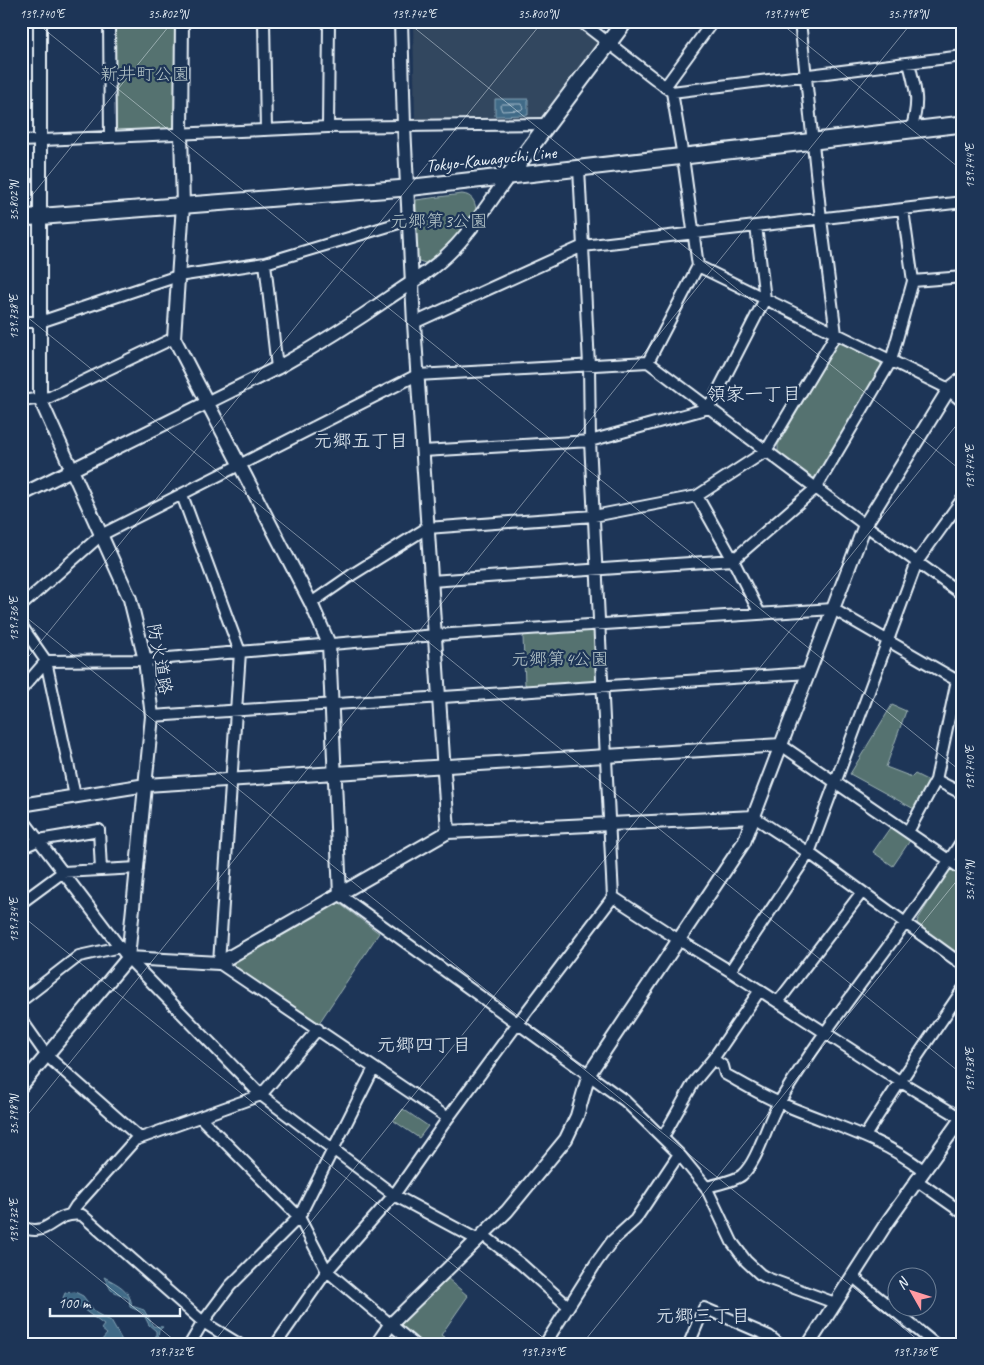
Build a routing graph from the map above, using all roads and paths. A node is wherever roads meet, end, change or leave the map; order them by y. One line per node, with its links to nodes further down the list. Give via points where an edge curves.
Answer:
1 (40, 21): 24 (street, 防火道路)
2 (109, 21): 23 (street)
3 (182, 21): 22 (street)
4 (264, 21): 20 (street)
5 (329, 21): 19 (street)
6 (401, 21): 18 (street)
7 (580, 21): 11 (street)
8 (625, 21): 11 (main road)
9 (713, 21): 15 (street)
10 (800, 21): 14 (street)
11 (609, 43): 15 (street); 16 (main road)
12 (963, 56): 13 (street)
13 (909, 63): 14 (street); 21 (street, via 918,96)
14 (806, 75): 15 (street); 26 (street)
15 (669, 90): 27 (street)
16 (547, 124): 18 (street); 29 (main road)
17 (963, 124): 21 (main road, Tokyo-Kawaguchi Line)
18 (404, 126): 19 (street); 30 (street)
19 (328, 128): 20 (street)
20 (266, 130): 22 (street)
21 (911, 130): 26 (main road, Tokyo-Kawaguchi Line)
22 (181, 134): 23 (street); 32 (street)
23 (110, 136): 24 (street)
24 (40, 140): 25 (street); 34 (street, 防火道路)
25 (21, 141)
26 (813, 142): 27 (main road, Tokyo-Kawaguchi Line); 36 (street)
27 (683, 157): 28 (main road, Tokyo-Kawaguchi Line); 39 (street)
28 (579, 168): 29 (main road, Tokyo-Kawaguchi Line); 40 (street)
29 (508, 177): 30 (main road, Tokyo-Kawaguchi Line); 46 (street, via 452,251)
30 (406, 188): 32 (main road, Tokyo-Kawaguchi Line); 37 (street)
31 (963, 202): 33 (street)
32 (182, 205): 34 (main road, Tokyo-Kawaguchi Line); 43 (street)
33 (903, 210): 36 (street); 45 (street)
34 (41, 216): 35 (main road, Tokyo-Kawaguchi Line); 49 (street, 防火道路)
35 (21, 218)
36 (821, 219): 38 (street); 51 (street)
37 (409, 220): 41 (street); 46 (street)
38 (756, 226): 39 (street); 47 (street)
39 (693, 233): 40 (street); 42 (street)
40 (583, 246): 50 (street); 55 (street)
41 (265, 263): 43 (street); 56 (street)
42 (698, 266): 47 (street); 54 (street)
43 (178, 276): 49 (street); 52 (street)
44 (963, 277): 45 (street)
45 (913, 281): 53 (street)
46 (412, 282): 50 (street); 56 (street, via 323,342)
47 (765, 299): 51 (street); 64 (street)
48 (21, 322): 49 (street)
49 (40, 322): 60 (street, 防火道路)
50 (414, 323): 57 (street)
51 (836, 334): 53 (street); 67 (street)
52 (174, 338): 60 (street, via 50,397); 63 (street)
53 (891, 361): 59 (street); 70 (street)
54 (648, 362): 55 (street); 64 (street)
55 (589, 365): 57 (street); 65 (street)
56 (277, 368): 63 (street)
57 (417, 375): 66 (street); 68 (street)
58 (963, 378): 59 (street)
59 (949, 390): 62 (street); 76 (street)
60 (40, 398): 61 (street); 69 (street, 防火道路)
61 (21, 401)
62 (963, 401)
63 (208, 403): 68 (street); 69 (street)
64 (709, 408): 65 (street); 67 (street)
65 (590, 441): 66 (street); 75 (street)
66 (423, 451): 77 (street)
67 (766, 451): 70 (street); 73 (street)
68 (239, 464): 72 (street); 84 (street)
69 (72, 470): 71 (street); 78 (street, 防火道路)
70 (816, 488): 76 (street); 79 (street)
71 (21, 495)
72 (182, 495): 78 (street); 93 (street)
73 (697, 496): 75 (street); 79 (street)
74 (963, 498): 80 (street)
75 (594, 516): 77 (street); 81 (street)
76 (865, 525): 80 (street); 86 (street)
77 (426, 528): 82 (street); 84 (street)
78 (101, 535): 85 (street); 94 (street, 防火道路, via 130,599)
79 (733, 560): 81 (street); 87 (street)
80 (917, 562): 83 (street); 91 (street)
81 (596, 569): 82 (street); 88 (street)
82 (431, 581): 90 (street)
83 (963, 595)
84 (310, 603): 92 (street)
85 (21, 606)
86 (833, 609): 87 (street); 91 (street); 96 (street)
87 (760, 614): 88 (street)
88 (598, 624): 90 (street); 98 (street)
89 (21, 625): 95 (street)
90 (436, 635): 92 (street); 100 (street)
91 (888, 641): 97 (street); 110 (street)
92 (329, 644): 93 (street); 101 (street)
93 (240, 652): 94 (street); 102 (street)
94 (145, 660): 95 (street); 103 (street, 防火道路)
95 (46, 661): 99 (street); 113 (street)
96 (809, 673): 98 (street); 104 (street)
97 (960, 682): 109 (street)
98 (602, 686): 100 (street); 105 (street)
99 (21, 690)
100 (439, 697): 101 (street); 106 (street)
101 (331, 704): 102 (street); 107 (street)
102 (235, 711): 103 (street); 108 (street)
103 (152, 716): 111 (street, 防火道路)
104 (781, 745): 105 (street); 110 (street); 116 (street)
105 (605, 756): 106 (street); 117 (street)
106 (442, 766): 107 (street); 118 (street)
107 (334, 773): 108 (street); 130 (street)
108 (231, 779): 111 (street); 137 (street)
109 (936, 780): 112 (street); 119 (street)
110 (835, 782): 119 (street); 123 (street)
111 (146, 785): 113 (street); 125 (street, 防火道路)
112 (963, 794)
113 (75, 796): 114 (street)
114 (21, 805)
115 (21, 817): 121 (street)
116 (754, 817): 117 (street); 123 (street); 134 (street, via 744,842)
117 (609, 825): 118 (street); 131 (street)
118 (448, 832): 130 (street)
119 (908, 832): 124 (street)
120 (963, 839): 124 (street)
121 (39, 840): 122 (street); 126 (street, via 99,830); 128 (street)
122 (21, 848)
123 (809, 853): 129 (street); 139 (street)
124 (950, 860): 127 (street); 133 (street)
125 (138, 868): 126 (street); 136 (street, 防火道路)
126 (101, 870): 128 (street)
127 (963, 870)
128 (63, 872): 132 (street); 135 (street)
129 (862, 892): 133 (street); 143 (street)
130 (340, 894): 137 (street); 145 (street)
131 (613, 897): 134 (street); 145 (street)
132 (21, 903)
133 (906, 924): 138 (street); 147 (street)
134 (679, 940): 139 (street); 151 (street)
135 (120, 947): 136 (street); 142 (street, via 79,956)
136 (128, 958): 137 (street); 148 (street); 154 (street)
137 (219, 963): 146 (street)
138 (963, 965)
139 (730, 971): 141 (street)
140 (963, 989): 152 (street)
141 (760, 990): 143 (street); 149 (street)
142 (21, 1001)
143 (778, 1002): 147 (street)
144 (21, 1018): 148 (street)
145 (518, 1022): 151 (street); 158 (street)
146 (318, 1029): 150 (street); 154 (street)
147 (824, 1033): 152 (street); 155 (street)
148 (47, 1056): 153 (street); 161 (street)
149 (713, 1059): 155 (street, via 723,1066 725,1074); 160 (street, via 694,1082)
150 (374, 1068): 158 (street); 162 (street)
151 (589, 1074): 160 (street, via 625,1101); 171 (street, via 577,1116 566,1139 517,1200)
152 (901, 1082): 157 (street); 159 (street)
153 (21, 1086)
154 (260, 1094): 156 (street); 162 (street)
155 (778, 1102): 159 (street); 165 (street, via 753,1159 741,1176)
156 (200, 1117): 161 (street); 169 (street)
157 (962, 1117): 164 (street)
158 (448, 1118): 166 (street)
159 (865, 1136): 164 (street, via 908,1158)
160 (663, 1137): 163 (street)
161 (140, 1138): 168 (street)
162 (332, 1150): 166 (street); 169 (street)
163 (679, 1154): 165 (street); 175 (street, via 635,1220 612,1241)
164 (919, 1175): 167 (street); 173 (street)
165 (706, 1187): 174 (street, via 732,1242 760,1274)
166 (394, 1195): 171 (street); 172 (street)
167 (963, 1213)
168 (71, 1214): 170 (street, via 38,1231); 176 (street, via 82,1215)
169 (299, 1217): 172 (street); 176 (street, via 230,1286)
170 (21, 1227)
171 (480, 1237): 175 (street, via 521,1264); 177 (street)
172 (328, 1271): 177 (street); 181 (street)
173 (852, 1276): 174 (street); 187 (street)
174 (835, 1303): 186 (street)
175 (568, 1306): 178 (street)
176 (203, 1322): 179 (street); 180 (street)
177 (390, 1324): 182 (street); 183 (street)
178 (549, 1343)
179 (190, 1344)
180 (239, 1344)
181 (276, 1344)
182 (377, 1344)
183 (414, 1344)
184 (689, 1344): 185 (street, via 704,1308 769,1336)
185 (779, 1344)
186 (809, 1344)
187 (935, 1344)

